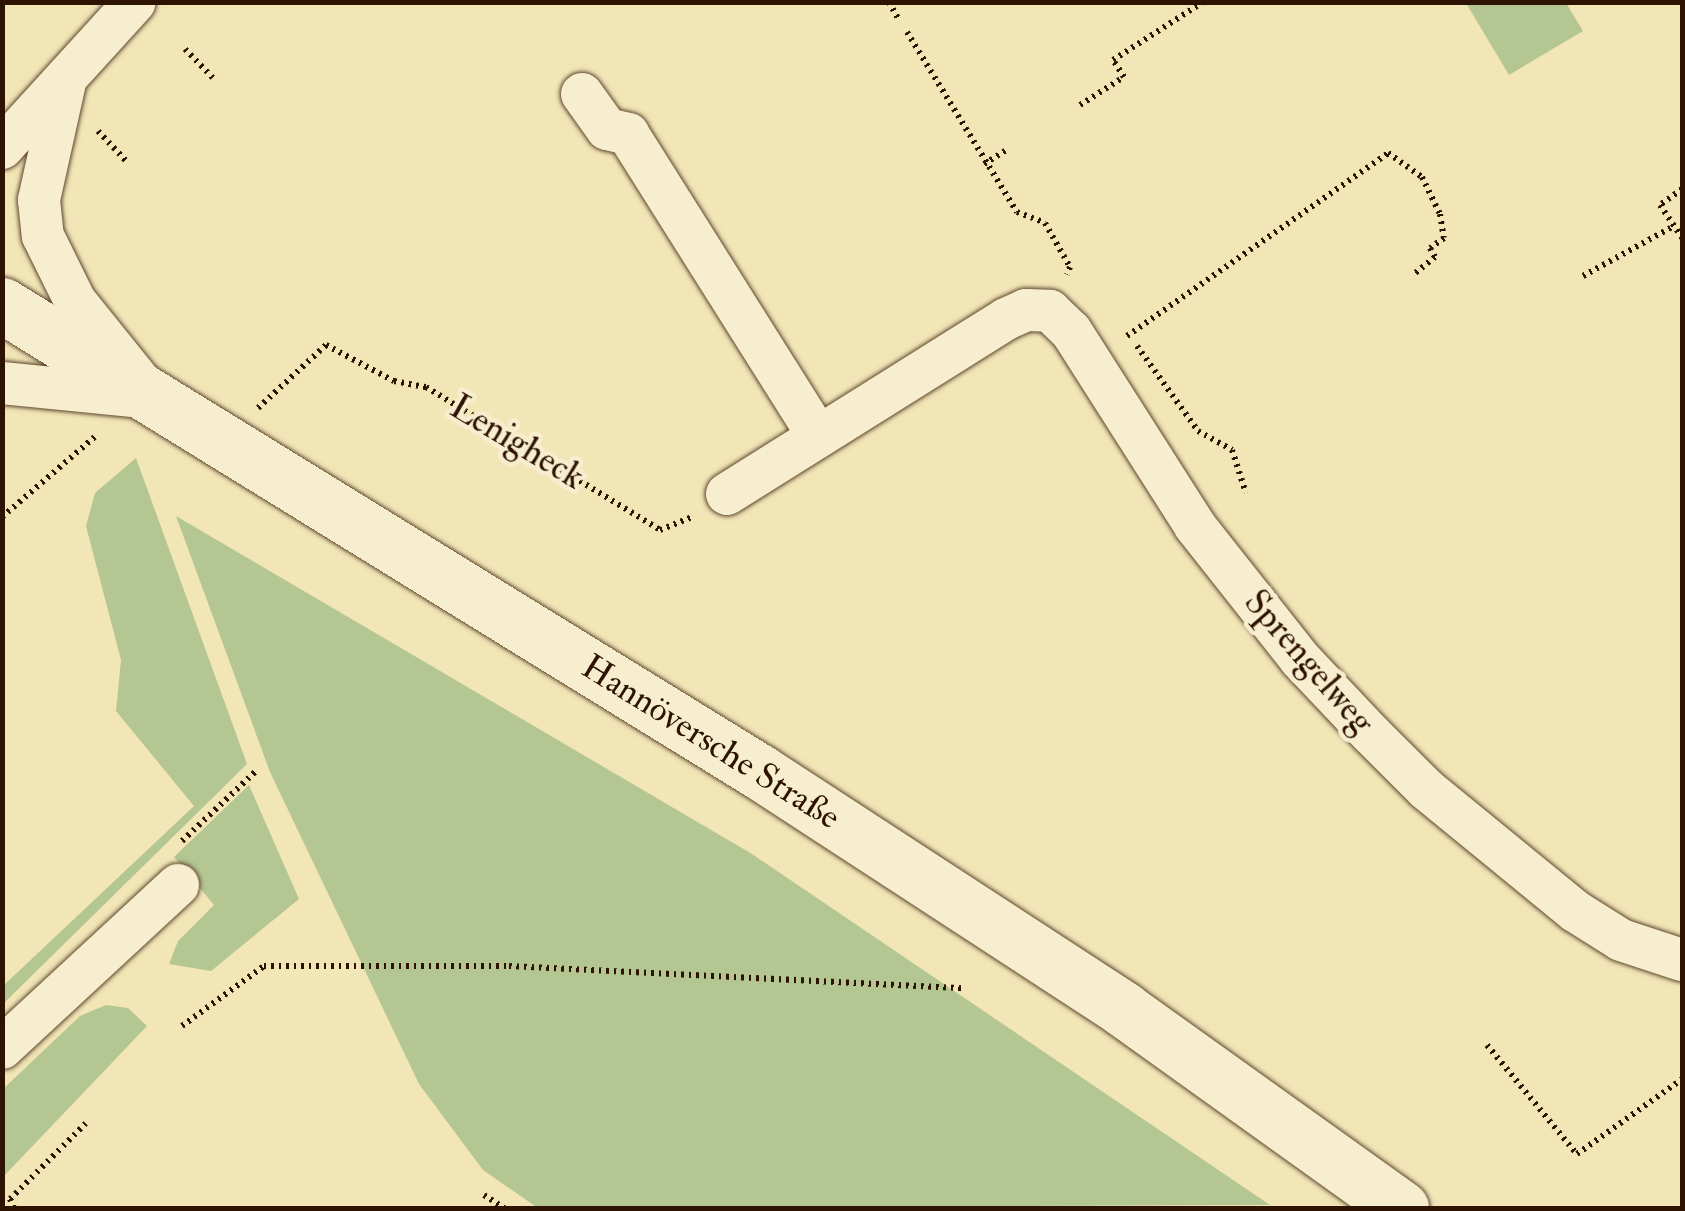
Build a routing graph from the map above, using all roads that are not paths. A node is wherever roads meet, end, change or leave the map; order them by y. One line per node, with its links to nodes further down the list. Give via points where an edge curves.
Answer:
1 (136, 2): 2 (street)
2 (66, 78): 4 (street); 5 (street); 8 (street, via 41,187 43,236 76,301)
3 (582, 94): 9 (street, via 607,129 628,134)
4 (2, 99)
5 (2, 148)
6 (2, 304): 8 (main road, Hannöversche Straße)
7 (2, 383): 8 (street)
8 (154, 398): 14 (main road, Hannöversche Straße, via 826,815 1122,1009)
9 (818, 436): 10 (street); 12 (street, Sprengelweg, via 1006,319 1026,310 1050,311 1195,526 1300,659 1371,734 1426,789 1575,912 1621,940)
10 (726, 494)
11 (178, 885): 13 (street)
12 (1682, 960)
13 (2, 1048)
14 (1401, 1208)

